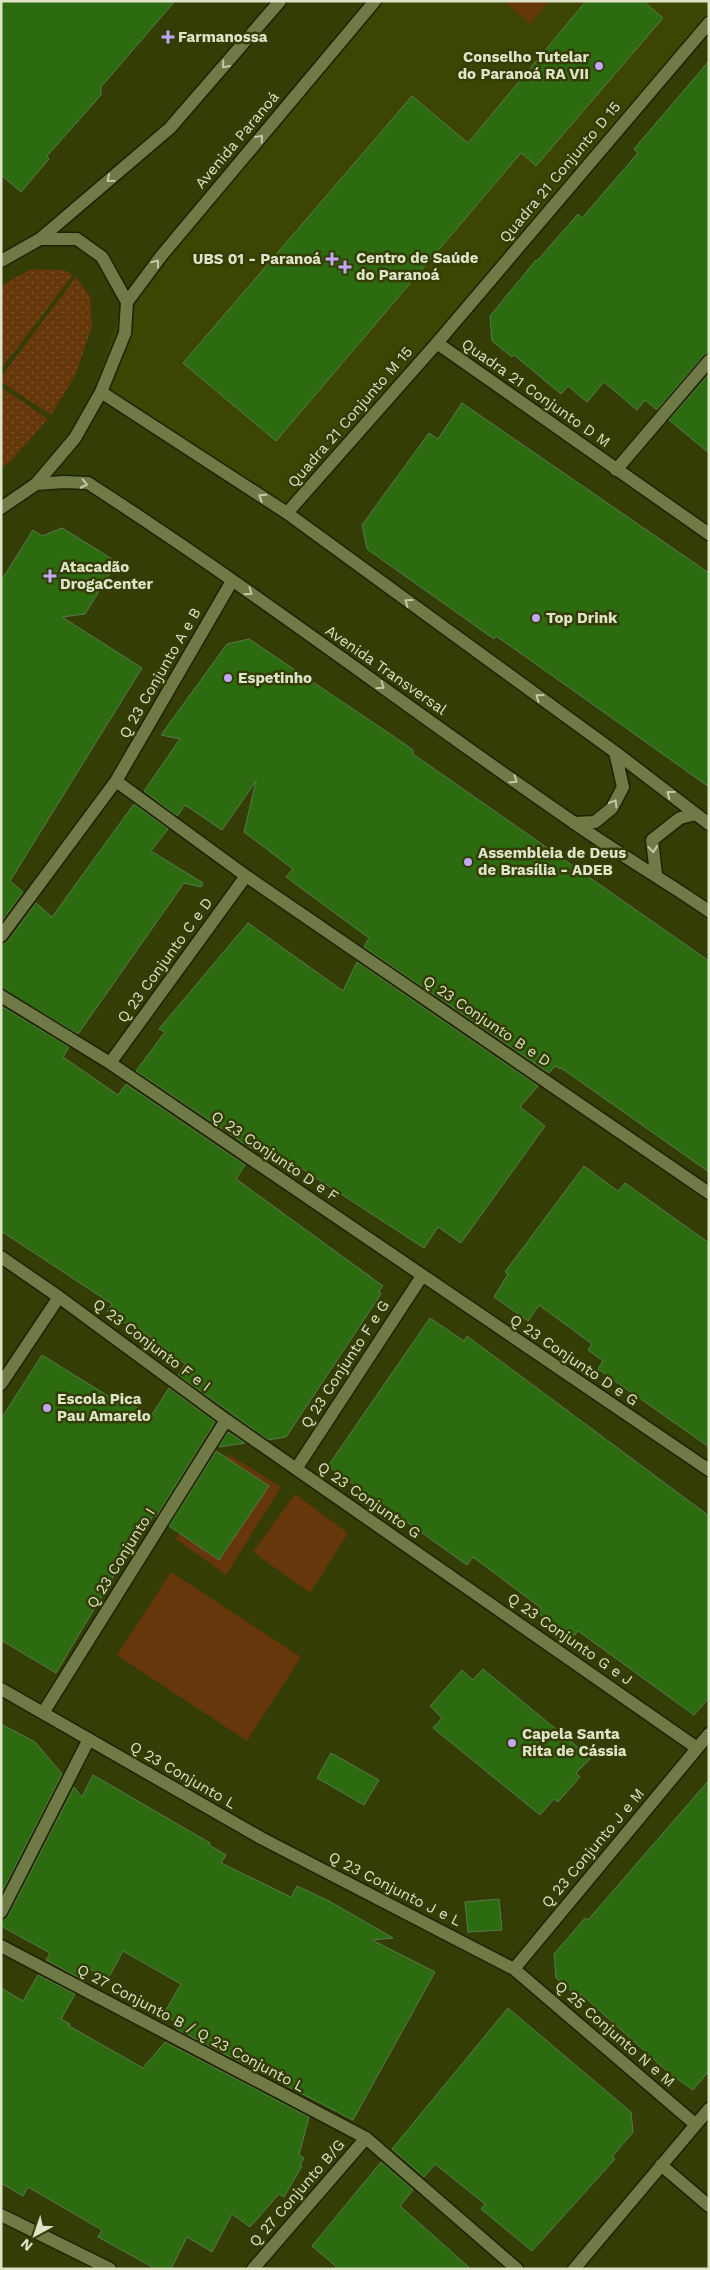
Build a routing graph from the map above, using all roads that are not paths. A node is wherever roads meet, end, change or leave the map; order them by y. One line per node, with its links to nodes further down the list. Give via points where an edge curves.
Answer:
1 (280, 1): 4 (street, one-way to 4, via 170,128)
2 (374, 1): 6 (street, Avenida Paranoá, one-way to 2, via 168,247)
3 (709, 23): 7 (street, Quadra 21 Conjunto D 15)
4 (40, 239): 5 (street); 6 (street, via 77,239 89,247 102,257)
5 (1, 261)
6 (127, 302): 9 (street, via 125,333)
7 (437, 343): 10 (street, Quadra 21 Conjunto D M); 13 (street, Quadra 21 Conjunto M 15)
8 (709, 361): 10 (street)
9 (101, 392): 11 (street, via 75,438); 13 (street, one-way to 9)
10 (616, 470): 14 (street, Quadra 21 Conjunto D M)
11 (36, 484): 12 (street); 15 (street, Avenida Transversal, one-way to 15, via 88,483)
12 (1, 508)
13 (286, 513): 16 (street, one-way to 13)
14 (709, 534)
15 (232, 580): 17 (street, Q 23 Conjunto A e B); 19 (street, Avenida Transversal, one-way to 19)
16 (615, 752): 18 (street, one-way to 16); 19 (street, one-way to 16, via 595,822 612,808 623,787)
17 (116, 781): 22 (street, Q 23 Conjunto B e D); 24 (street, Q 23 Conjunto A e B)
18 (696, 814): 20 (street); 21 (street, one-way to 21, via 680,818 652,840)
19 (574, 823): 21 (street, Avenida Transversal)
20 (709, 824)
21 (656, 874): 23 (street, Avenida Transversal)
22 (246, 876): 26 (street, Q 23 Conjunto C e D); 27 (street, Q 23 Conjunto B e D)
23 (709, 911)
24 (1, 936)
25 (1, 996): 26 (street, Q 23 Conjunto D e F)
26 (110, 1063): 29 (street, Q 23 Conjunto D e F)
27 (709, 1192)
28 (1, 1257): 30 (street, Q 23 Conjunto F e I)
29 (422, 1276): 33 (street, Q 23 Conjunto F e G); 34 (street, Q 23 Conjunto D e G)
30 (59, 1297): 31 (street); 32 (street, Q 23 Conjunto F e I)
31 (1, 1384)
32 (226, 1420): 33 (street, Q 23 Conjunto F e I); 37 (street, Q 23 Conjunto I)
33 (296, 1469): 35 (street, Q 23 Conjunto G)
34 (709, 1470)
35 (424, 1557): 40 (street, Q 23 Conjunto G e J)
36 (1, 1689): 37 (street, Q 23 Conjunto L)
37 (43, 1713): 39 (street, Q 23 Conjunto L)
38 (709, 1734): 40 (street, Q 23 Conjunto J e M)
39 (89, 1739): 41 (street, Q 23 Conjunto L); 42 (street)
40 (697, 1748): 44 (street, Q 23 Conjunto J e M)
41 (261, 1838): 44 (street, Q 23 Conjunto J e L)
42 (1, 1912)
43 (1, 1946): 47 (street, Q 27 Conjunto B / Q 23 Conjunto L)
44 (514, 1969): 46 (street, Q 25 Conjunto N e M)
45 (709, 2110): 46 (street)
46 (695, 2124): 48 (street)
47 (366, 2138): 52 (street, Q 27 Conjunto B/G); 53 (street, Q 27 Conjunto B / Q 23 Conjunto L)
48 (661, 2165): 49 (street); 54 (street)
49 (709, 2206)
50 (1, 2215): 51 (street)
51 (110, 2269)
52 (253, 2269)
53 (517, 2269)
54 (574, 2269)

